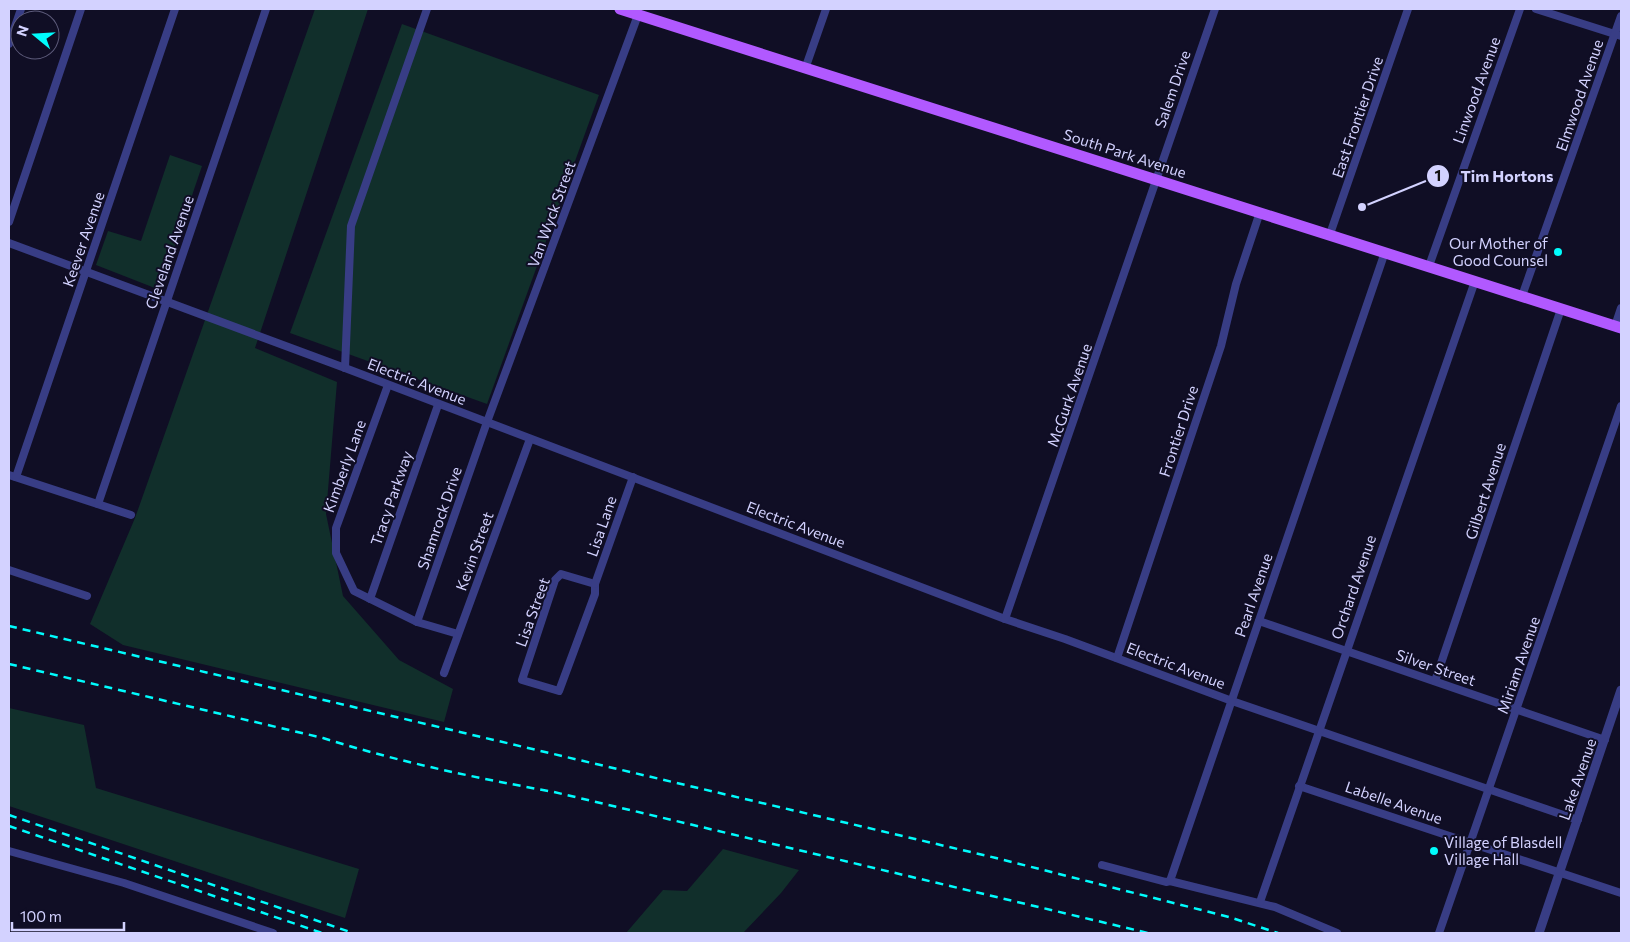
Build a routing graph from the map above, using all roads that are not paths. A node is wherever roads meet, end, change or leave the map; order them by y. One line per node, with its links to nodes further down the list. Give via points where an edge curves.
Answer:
1 (21, 9): 15 (street)
2 (82, 9): 19 (street)
3 (175, 9): 24 (street, Keever Avenue)
4 (266, 9): 27 (street, Cleveland Avenue)
5 (427, 9): 31 (street, via 351,226)
6 (620, 9): 12 (main road, South Park Avenue)
7 (826, 9): 16 (street)
8 (1215, 9): 17 (street, Salem Drive)
9 (1408, 9): 20 (street, East Frontier Drive)
10 (1520, 9): 23 (street, Linwood Avenue)
11 (1536, 9): 14 (street)
12 (638, 15): 16 (main road, South Park Avenue); 35 (street, Van Wyck Street)
13 (1621, 16): 14 (street, Elmwood Avenue)
14 (1618, 35): 26 (street, Elmwood Avenue)
15 (9, 44)
16 (805, 69): 17 (main road, South Park Avenue)
17 (1156, 178): 18 (main road, South Park Avenue); 45 (street, McGurk Avenue)
18 (1260, 212): 20 (main road, South Park Avenue); 50 (street, Frontier Drive, via 1236,284 1221,346)
19 (9, 222)
20 (1330, 234): 22 (main road, South Park Avenue)
21 (9, 243): 24 (street, Electric Avenue)
22 (1385, 252): 23 (main road, South Park Avenue); 46 (street, Pearl Avenue)
23 (1429, 266): 25 (main road, South Park Avenue)
24 (86, 272): 27 (street, Electric Avenue); 37 (street, Keever Avenue)
25 (1474, 281): 26 (main road, South Park Avenue); 49 (street, Orchard Avenue)
26 (1522, 296): 29 (main road, South Park Avenue)
27 (166, 302): 31 (street, Electric Avenue); 39 (street, Cleveland Avenue)
28 (1621, 308): 30 (street)
29 (1561, 309): 30 (main road, South Park Avenue); 52 (street, Gilbert Avenue)
30 (1618, 327)
31 (345, 368): 32 (street, Electric Avenue)
32 (388, 386): 33 (street, Electric Avenue); 44 (street, Kimberly Lane, via 336,528 336,553 354,591)
33 (438, 405): 35 (street, Electric Avenue); 44 (street, Tracy Parkway)
34 (1621, 406): 55 (street, Miriam Avenue)
35 (487, 422): 36 (street, Electric Avenue); 47 (street, Shamrock Drive)
36 (530, 439): 38 (street, Electric Avenue); 48 (street, Kevin Street)
37 (12, 476): 39 (street)
38 (633, 478): 42 (street, Lisa Lane); 45 (street, Electric Avenue)
39 (98, 504): 40 (street)
40 (131, 515)
41 (9, 570): 43 (street)
42 (595, 584): 42 (street, Lisa Street, via 561,574 555,580 522,680 559,691 595,594)
43 (87, 596)
44 (370, 599): 47 (street, Kimberly Lane)
45 (1005, 620): 50 (street, Electric Avenue)
46 (1259, 621): 49 (street, Silver Street); 54 (street, Pearl Avenue)
47 (417, 622): 48 (street, Kimberly Lane)
48 (458, 634): 51 (street, Kevin Street)
49 (1345, 650): 52 (street, Silver Street); 56 (street, Orchard Avenue)
50 (1116, 658): 54 (street, Electric Avenue)
51 (444, 673)
52 (1435, 681): 55 (street, Silver Street)
53 (1621, 690): 57 (street, Lake Avenue)
54 (1232, 701): 56 (street, Electric Avenue); 65 (street, Pearl Avenue)
55 (1517, 709): 57 (street, Silver Street); 59 (street, Miriam Avenue)
56 (1318, 731): 58 (street, Orchard Avenue); 59 (street, Electric Avenue)
57 (1605, 740): 60 (street, Lake Avenue)
58 (1299, 786): 61 (street, Labelle Avenue); 67 (street, Orchard Avenue)
59 (1489, 790): 60 (street, Electric Avenue); 61 (street, Miriam Avenue)
60 (1578, 820): 64 (street, Lake Avenue)
61 (1471, 843): 64 (street, Labelle Avenue); 70 (street, Miriam Avenue)
62 (9, 850): 68 (street, via 124,883)
63 (1102, 865): 65 (street, via 1166,882)
64 (1559, 872): 66 (street, Labelle Avenue); 71 (street, Lake Avenue)
65 (1170, 880): 67 (street)
66 (1621, 893)
67 (1260, 902): 69 (street, via 1304,917)
68 (273, 933)
69 (1337, 933)
70 (1440, 933)
71 (1539, 933)

